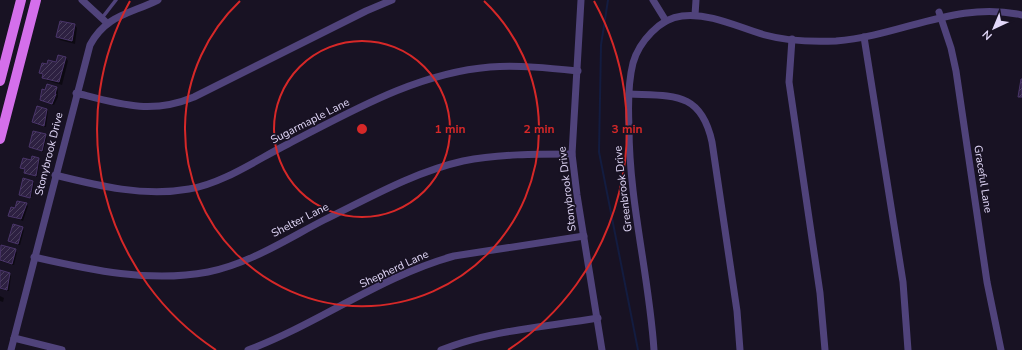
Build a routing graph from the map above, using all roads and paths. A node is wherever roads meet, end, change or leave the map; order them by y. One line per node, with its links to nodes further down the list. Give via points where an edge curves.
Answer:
1 (21, 0): 18 (main road)
2 (36, 0): 21 (main road)
3 (82, 0): 13 (street)
4 (116, 0): 13 (lane)
5 (158, 0): 13 (street, Stonybrook Drive)
6 (392, 0): 19 (street, via 173,105 135,107)
7 (581, 0): 17 (street, Stonybrook Drive)
8 (653, 0): 14 (street)
9 (696, 0): 11 (street)
10 (939, 12): 12 (street, Greenbrook Drive, via 984,4); 15 (street, Greenbrook Drive); 37 (street, Graceful Lane, via 956,71 987,282)
11 (694, 15): 14 (street, Greenbrook Drive, via 675,17); 16 (street, Greenbrook Drive, via 716,18 766,35)
12 (1022, 15)
13 (104, 20): 19 (street, Stonybrook Drive, via 90,45)
14 (666, 21): 20 (street, Greenbrook Drive, via 640,48 633,63)
15 (864, 37): 16 (street, Greenbrook Drive, via 832,41); 36 (street, via 903,282)
16 (792, 39): 35 (street, via 789,82 820,293)
17 (578, 71): 22 (street, Stonybrook Drive); 23 (street, Sugarmaple Lane, via 491,67 422,81 387,95 220,179 191,189 156,192 125,190)
18 (0, 81)
19 (76, 93): 23 (street, Stonybrook Drive)
20 (629, 94): 33 (street, Greenbrook Drive, via 630,175); 34 (street, via 678,98 694,105 707,123 737,311)
21 (0, 139)
22 (572, 154): 24 (street, Stonybrook Drive); 25 (street, Shelter Lane, via 483,158 426,172 246,260 208,272 175,275 116,274)
23 (55, 175): 25 (street, Stonybrook Drive)
24 (584, 236): 26 (street, Stonybrook Drive); 30 (street, Shepherd Lane, via 439,260)
25 (34, 257): 27 (street, Stonybrook Drive)
26 (598, 318): 31 (street, via 498,333); 32 (street, Stonybrook Drive)
27 (14, 338): 28 (street, Stonybrook Drive); 29 (street)
28 (11, 350)
29 (62, 350)
30 (248, 350)
31 (441, 350)
32 (602, 350)
33 (654, 350)
34 (740, 350)
35 (825, 350)
36 (908, 350)
37 (1001, 350)

